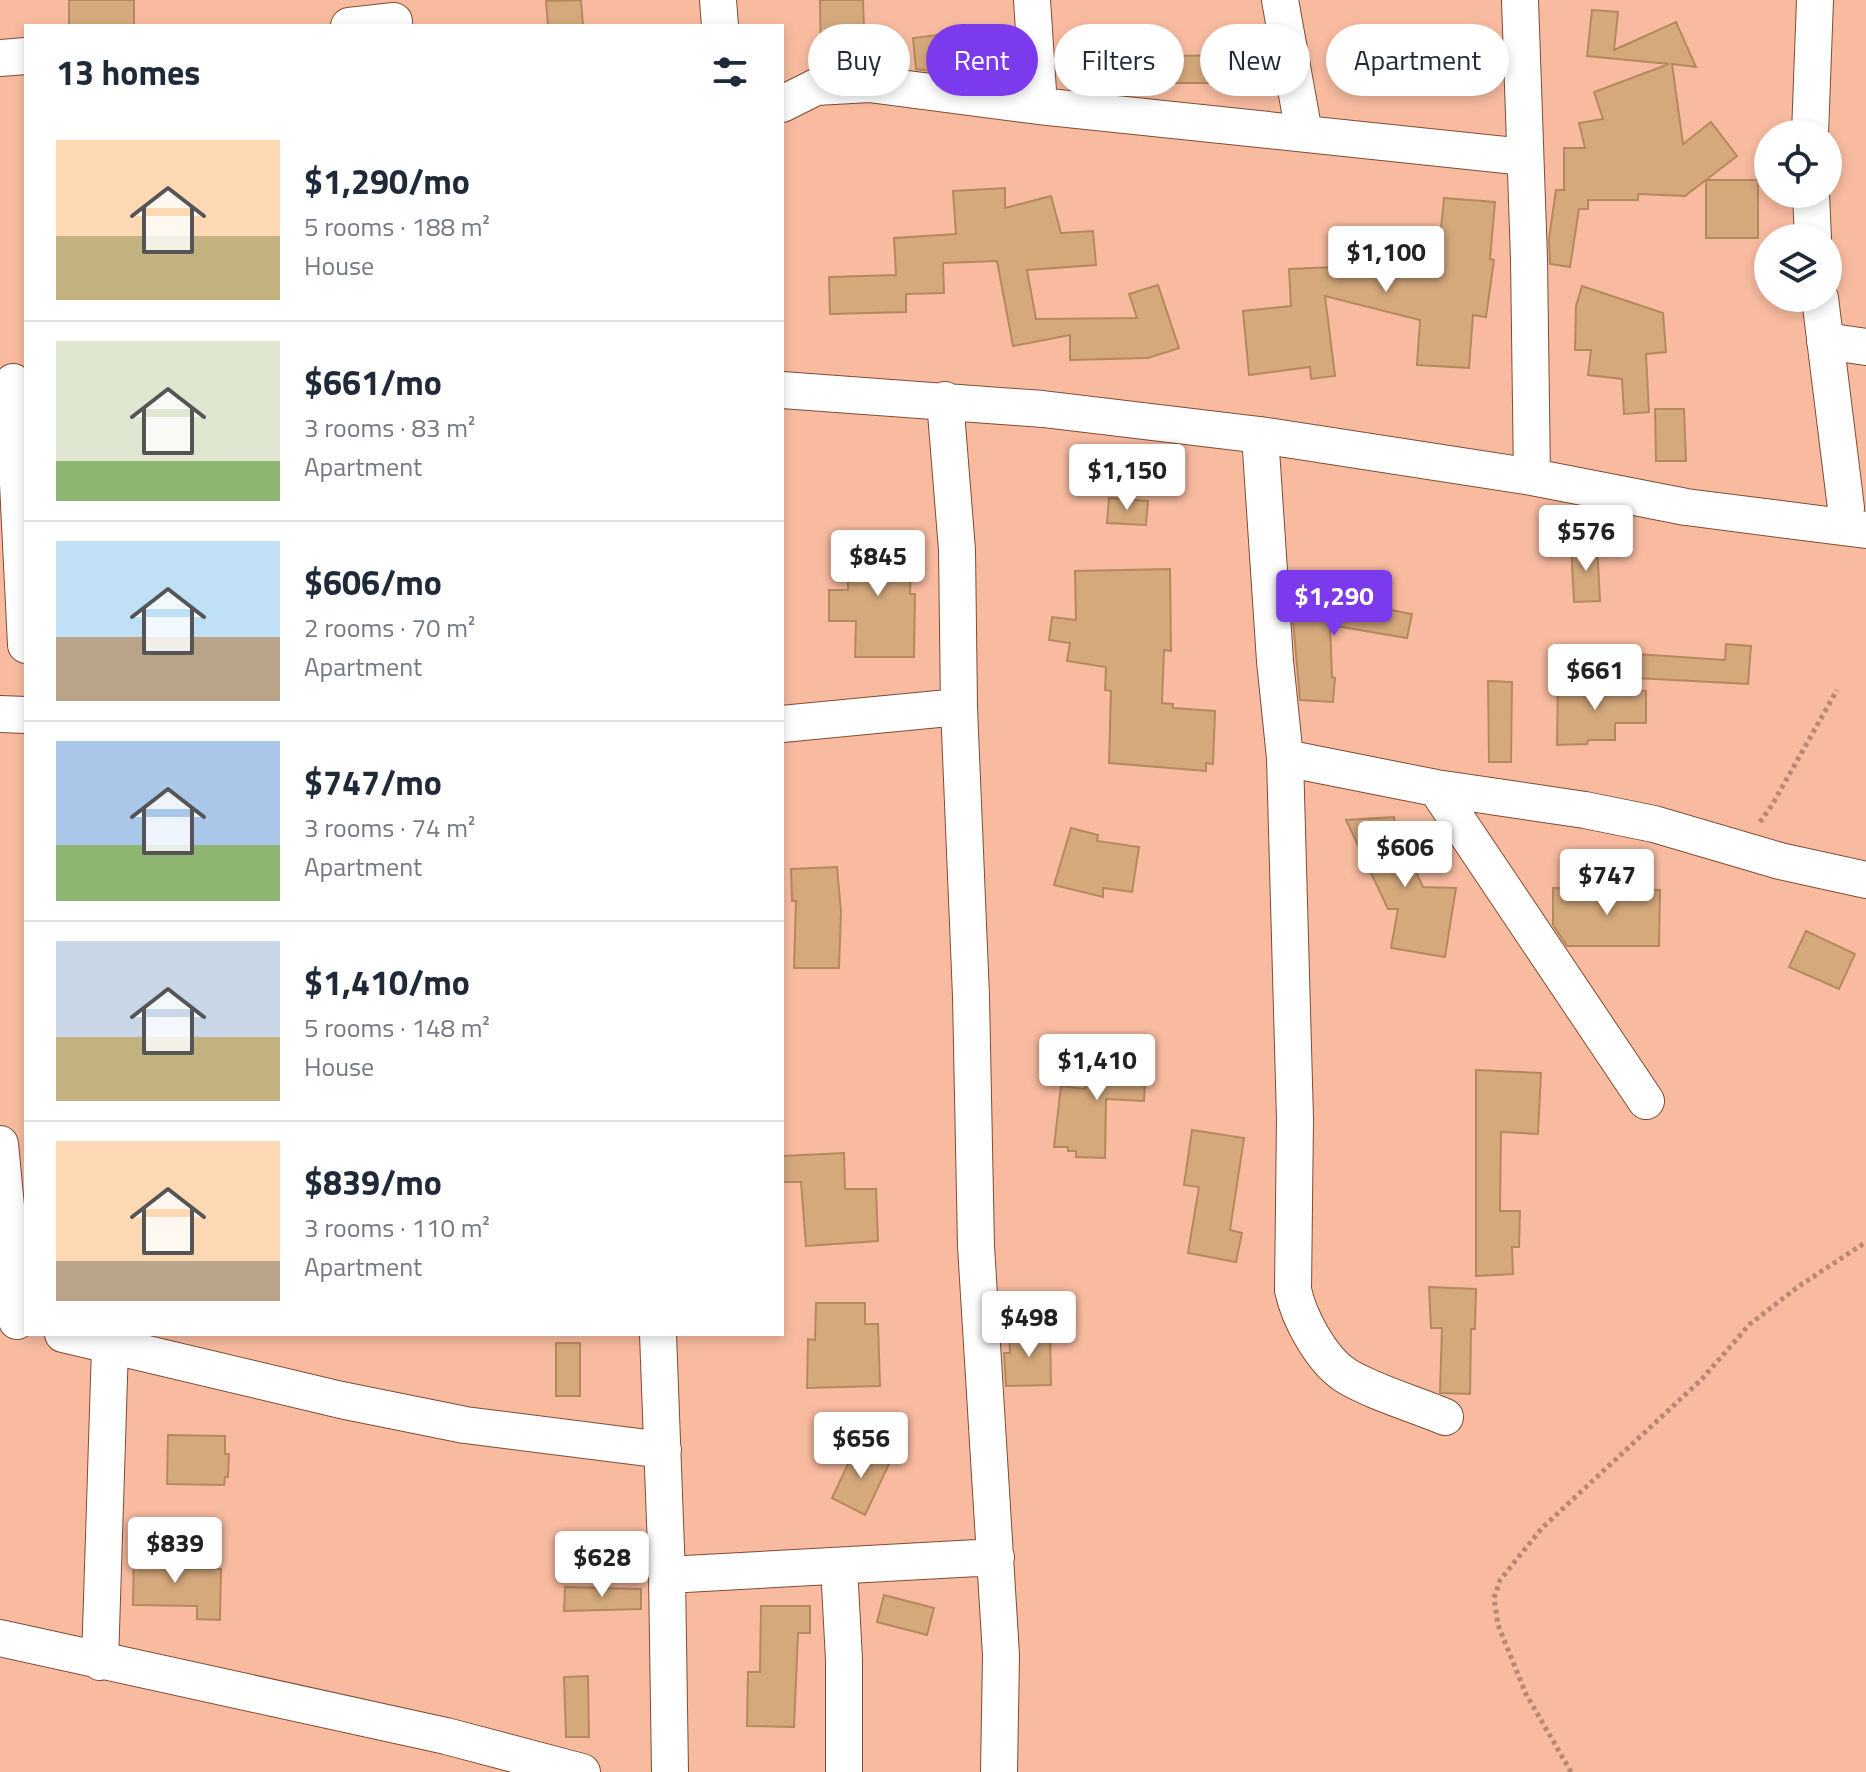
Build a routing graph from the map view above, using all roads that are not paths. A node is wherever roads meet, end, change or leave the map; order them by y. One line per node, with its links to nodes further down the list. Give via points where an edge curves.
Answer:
1 (718, 0): 8 (street)
2 (1032, 0): 12 (street)
3 (1280, 0): 14 (street)
4 (1520, 0): 15 (street)
5 (1815, 0): 13 (street)
6 (393, 16): 7 (street)
7 (358, 24)
8 (720, 24)
9 (24, 56): 10 (street)
10 (0, 58)
11 (784, 103): 12 (street, via 816,87 869,84)
12 (1039, 106): 14 (street)
13 (1811, 120)
14 (1304, 133): 15 (street)
15 (1525, 157): 22 (street)
16 (1828, 312): 17 (street)
17 (1851, 352): 23 (street)
18 (13, 382): 24 (street)
19 (784, 390): 20 (street)
20 (945, 400): 21 (street); 25 (street, via 957,550)
21 (1260, 435): 22 (street); 29 (street)
22 (1532, 477): 23 (street, via 1686,507)
23 (1849, 515)
24 (24, 605)
25 (959, 707): 28 (street); 40 (street, via 976,1246)
26 (0, 714): 27 (street)
27 (24, 715)
28 (784, 724)
29 (1285, 758): 30 (street); 38 (street, via 1297,1310 1344,1374)
30 (1436, 788): 31 (street, via 1654,824); 32 (street)
31 (1866, 880)
32 (1646, 1101)
33 (0, 1144): 34 (street)
34 (14, 1321)
35 (70, 1336): 37 (street)
36 (658, 1336): 39 (street)
37 (110, 1347): 39 (street, via 465,1425); 44 (street)
38 (1445, 1417)
39 (663, 1450): 42 (street)
40 (996, 1557): 41 (street); 48 (street)
41 (839, 1566): 42 (street); 47 (street)
42 (667, 1575): 46 (street)
43 (0, 1638): 44 (street)
44 (100, 1662): 45 (street, via 446,1736)
45 (582, 1772)
46 (670, 1772)
47 (844, 1772)
48 (999, 1772)

